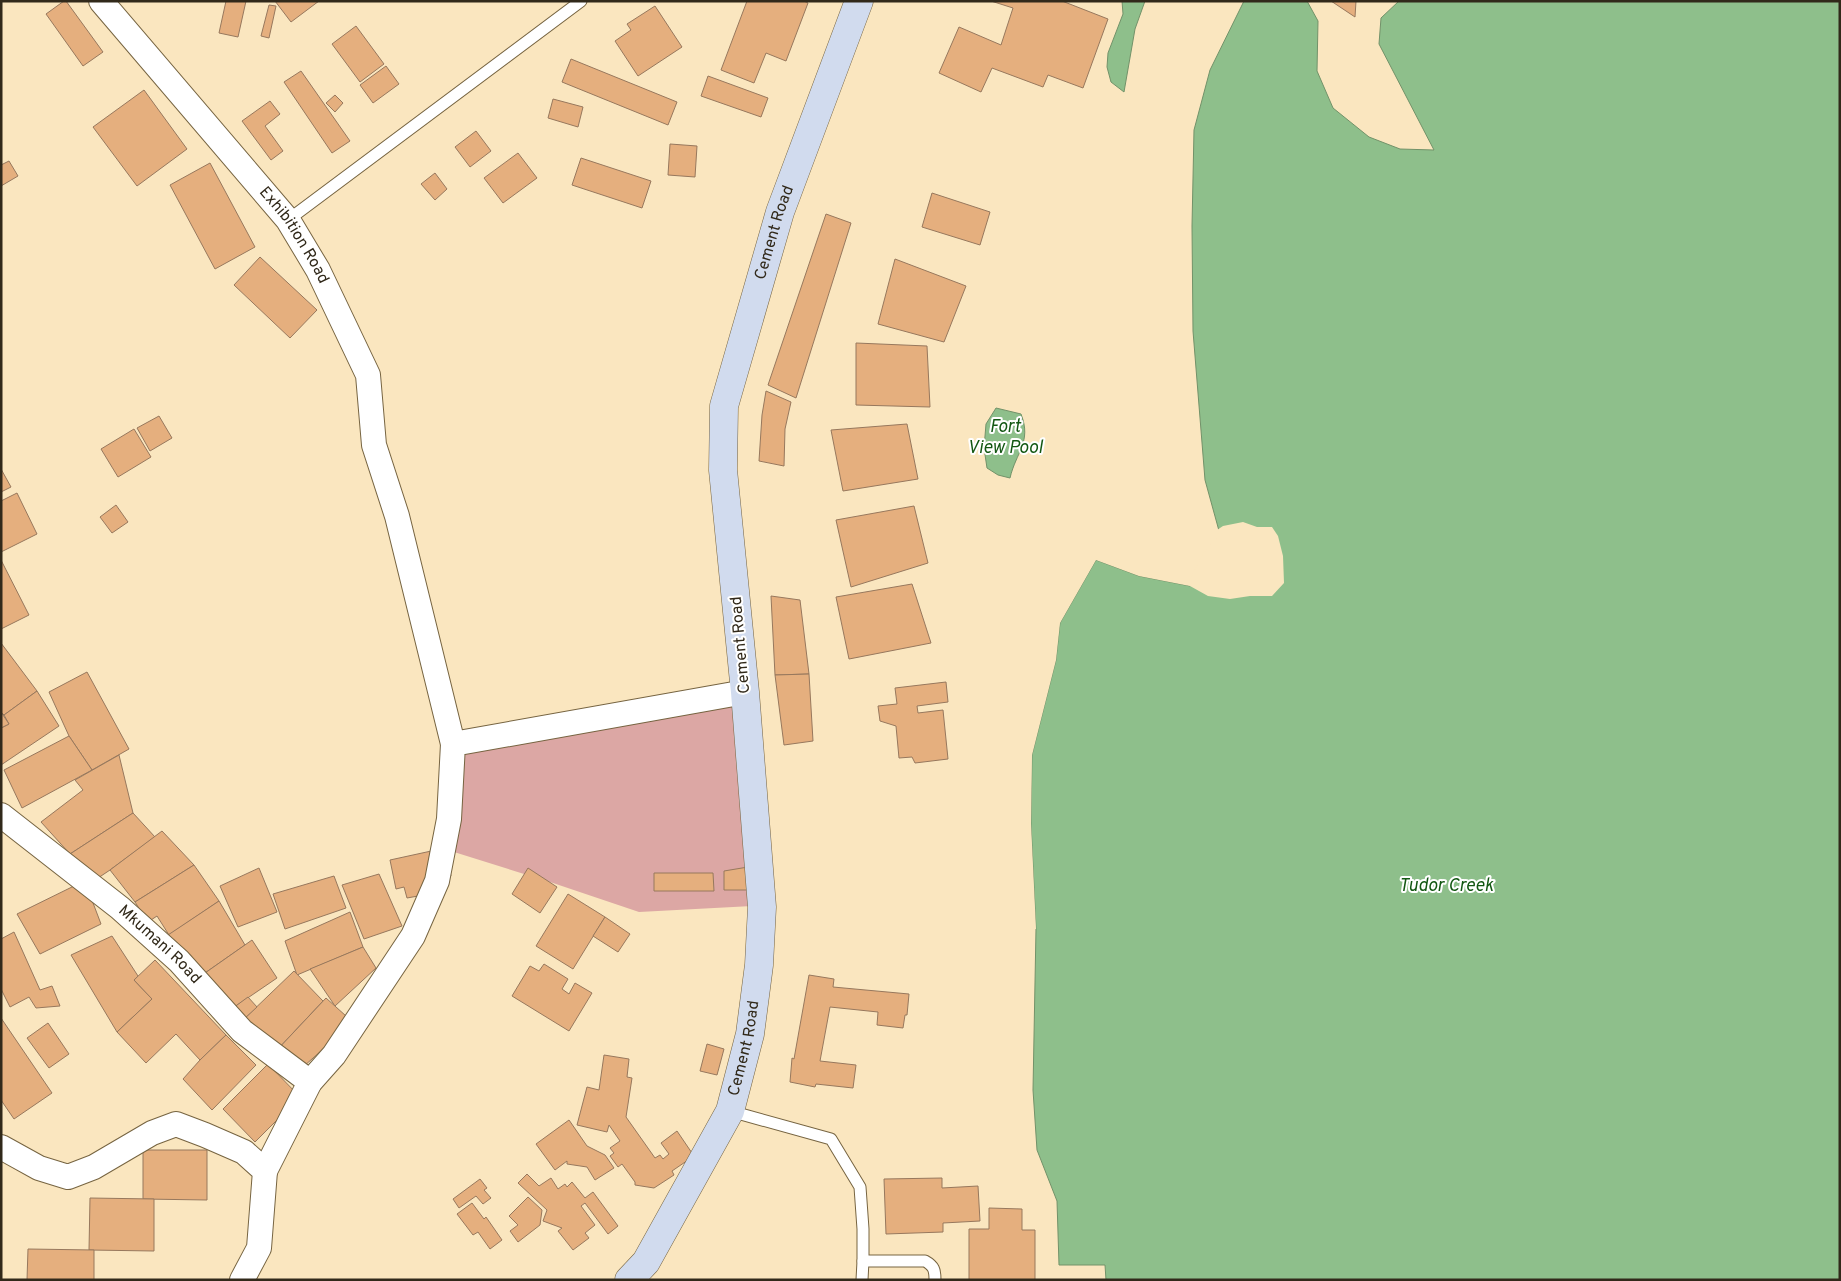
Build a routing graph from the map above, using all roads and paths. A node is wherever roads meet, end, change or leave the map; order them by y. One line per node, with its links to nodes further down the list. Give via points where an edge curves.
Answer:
1 (101, 1): 4 (street, Exhibition Road)
2 (581, 1): 4 (lane)
3 (859, 1): 5 (main road, Cement Road, via 780,212 724,406 723,470)
4 (288, 220): 6 (street, Exhibition Road, via 318,270 368,375 374,445 398,516)
5 (745, 692): 6 (street); 9 (main road, Cement Road, via 762,907 750,1034)
6 (453, 744): 8 (street, Exhibition Road, via 449,819 437,881 413,936 334,1056)
7 (1, 815): 8 (street, Mkumani Road, via 120,908 179,961 242,1031)
8 (310, 1082): 11 (street, Exhibition Road)
9 (730, 1110): 12 (lane, via 831,1139 860,1187); 14 (main road, Cement Road, via 646,1262)
10 (1, 1147): 11 (street, via 39,1168 68,1177 176,1124 244,1152)
11 (265, 1171): 13 (street, via 259,1248)
12 (863, 1261): 15 (lane); 16 (lane, via 925,1261 933,1265)
13 (242, 1280)
14 (629, 1280)
15 (862, 1280)
16 (935, 1280)

